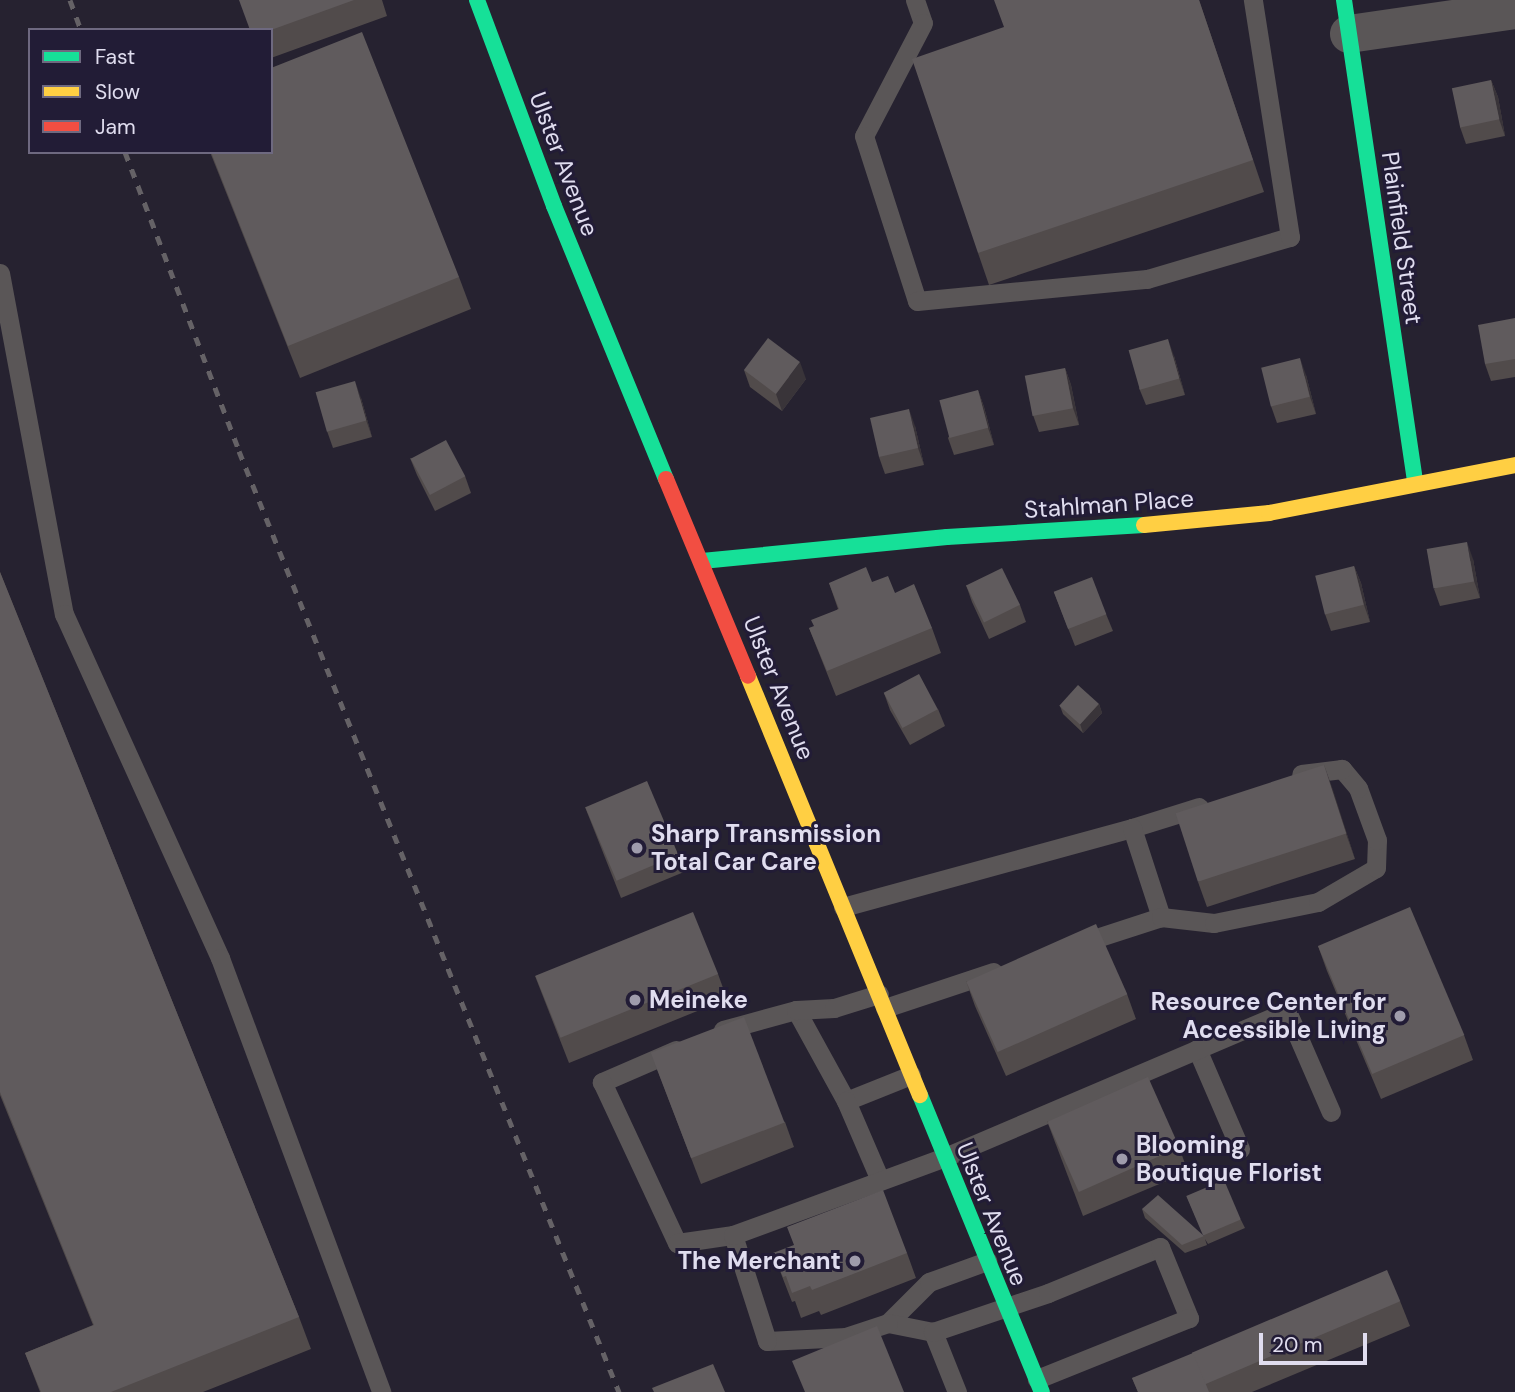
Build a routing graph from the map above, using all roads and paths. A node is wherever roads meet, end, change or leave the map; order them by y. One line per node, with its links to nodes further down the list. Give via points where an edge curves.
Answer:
1 (477, 0): 9 (main road, Ulster Avenue, via 554,206)
2 (915, 0): 3 (lane, via 923,23 864,136 917,301 1147,279 1290,237)
3 (1252, 0)
4 (1515, 10): 5 (street)
5 (1346, 17): 8 (main road, Plainfield Street)
6 (0, 273): 32 (lane, via 64,614 220,958)
7 (1515, 466): 8 (main road, Stahlman Place)
8 (1415, 483): 9 (main road, Stahlman Place, via 1208,521 947,537)
9 (702, 561): 13 (main road, Ulster Avenue)
10 (1283, 780): 14 (lane, via 1342,769 1358,788 1377,840 1376,868 1318,902 1214,923)
11 (1220, 800): 12 (lane)
12 (1132, 828): 13 (lane); 14 (lane)
13 (844, 907): 17 (main road, Ulster Avenue)
14 (1161, 917): 15 (lane)
15 (1057, 951)
16 (1018, 964): 17 (lane)
17 (882, 1001): 18 (lane); 20 (main road, Ulster Avenue)
18 (796, 1010): 21 (lane); 26 (lane, via 738,1024 602,1082 677,1243)
19 (1197, 1049): 22 (lane, via 1287,1011); 23 (lane); 24 (lane)
20 (911, 1075): 21 (lane); 24 (main road, Ulster Avenue)
21 (846, 1101): 25 (lane)
22 (1331, 1112)
23 (1240, 1149)
24 (945, 1157): 25 (lane); 27 (main road, Ulster Avenue)
25 (880, 1180): 26 (lane)
26 (733, 1234): 29 (lane, via 767,1342 846,1336)
27 (987, 1261): 28 (main road, Ulster Avenue); 29 (lane, via 929,1282)
28 (1005, 1308): 30 (lane); 31 (main road, Ulster Avenue); 31 (lane, via 1160,1247 1189,1318)
29 (888, 1323): 30 (lane)
30 (933, 1332): 33 (lane)
31 (1040, 1386)
32 (381, 1392)
33 (957, 1392)

